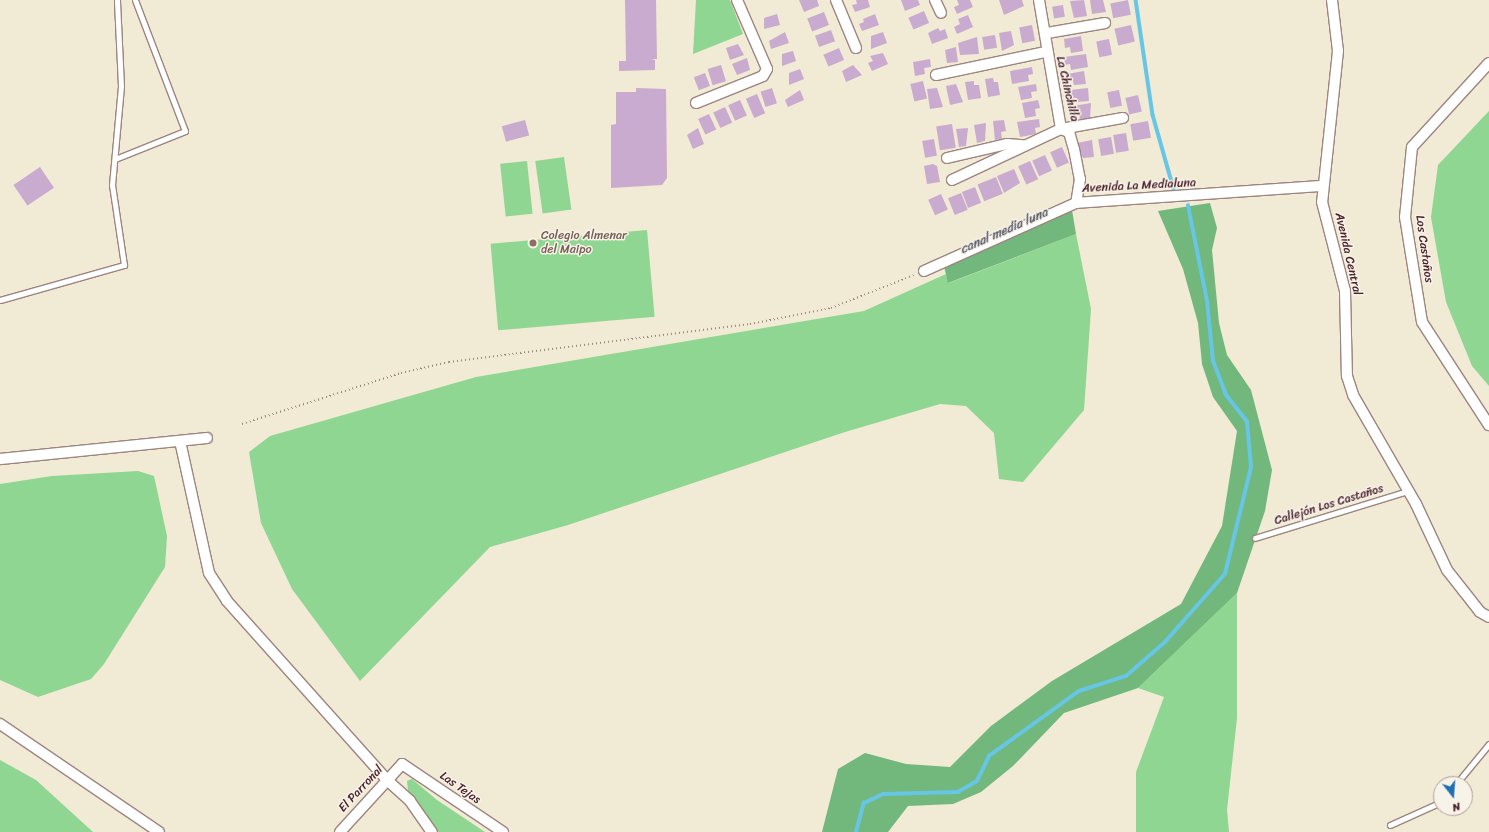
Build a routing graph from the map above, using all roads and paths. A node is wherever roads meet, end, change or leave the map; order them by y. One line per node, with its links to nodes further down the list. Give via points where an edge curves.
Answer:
1 (116, 0): 20 (lane, via 121,86)
2 (135, 0): 20 (lane, via 185,131)
3 (737, 0): 15 (street, via 766,69 763,76)
4 (836, 0): 11 (street)
5 (935, 0): 8 (street)
6 (1039, 0): 10 (street, La Chinchilla)
7 (1332, 0): 22 (street, Avenida Central, via 1338,51)
8 (941, 13)
9 (1105, 23): 10 (street)
10 (1047, 33): 12 (street, La Chinchilla)
11 (856, 48)
12 (1045, 52): 14 (street); 17 (street, La Chinchilla)
13 (1489, 63): 27 (street, Los Castaños, via 1412,148 1405,217 1422,322)
14 (936, 74)
15 (696, 103)
16 (1123, 118): 17 (street)
17 (1061, 128): 18 (street); 23 (street, La Chinchilla, via 1069,132 1080,179)
18 (1025, 146): 19 (street, via 1007,144); 21 (street)
19 (947, 158)
20 (115, 159): 25 (lane, via 112,185 124,265)
21 (952, 180)
22 (1322, 186): 23 (street, Avenida La Medialuna); 31 (street, Avenida Central, via 1322,202 1345,291 1347,376 1353,395)
23 (1076, 203): 24 (street, Avenida La Medialuna)
24 (924, 271): 26 (path, via 831,308 707,331 449,362 401,373)
25 (0, 300)
26 (242, 424)
27 (1489, 425)
28 (207, 438): 29 (street)
29 (180, 441): 30 (street); 38 (street, via 210,573 223,595)
30 (0, 459)
31 (1408, 491): 32 (lane, Callejón Los Castaños); 33 (street, Avenida Central, via 1447,570 1480,612)
32 (1255, 538)
33 (1489, 617)
34 (0, 724): 41 (street)
35 (1489, 744): 37 (lane)
36 (402, 764): 38 (street, El Parronal); 44 (street, Las Tejas)
37 (1463, 776)
38 (387, 780): 42 (street, El Parronal); 43 (street, via 410,801)
39 (1433, 806): 40 (lane)
40 (1390, 825)
41 (159, 832)
42 (340, 832)
43 (432, 832)
44 (503, 832)

